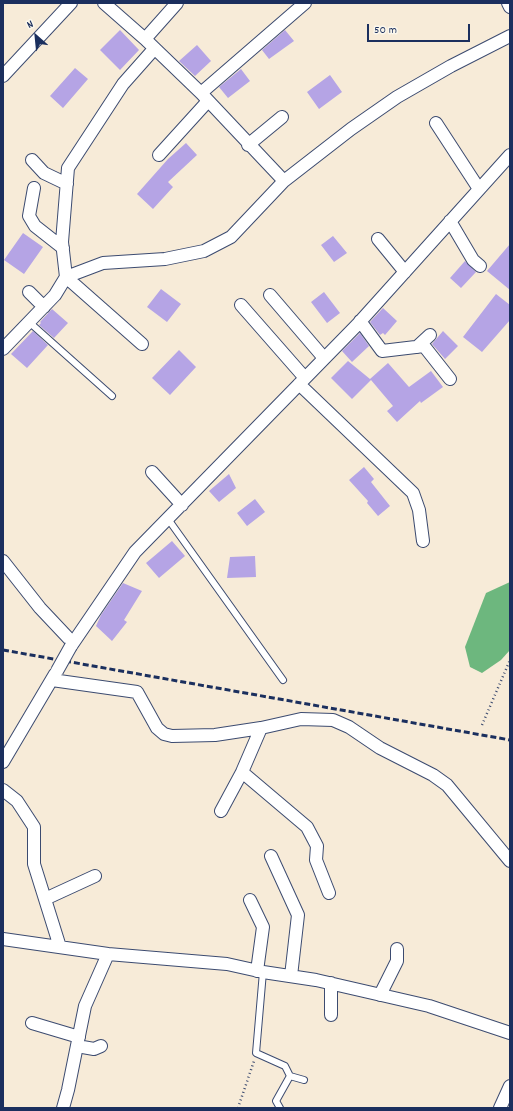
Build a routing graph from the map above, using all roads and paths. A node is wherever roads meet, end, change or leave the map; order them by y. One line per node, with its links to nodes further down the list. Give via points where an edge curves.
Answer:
1 (71, 3): 10 (street)
2 (104, 3): 8 (street)
3 (177, 3): 8 (street)
4 (306, 3): 11 (street)
5 (508, 3): 6 (street)
6 (510, 7)
7 (510, 36): 18 (street, via 397,97)
8 (145, 39): 9 (street)
9 (154, 48): 11 (street); 19 (street, via 124,84 68,168)
10 (3, 76)
11 (205, 97): 14 (street); 15 (street)
12 (282, 117): 14 (street)
13 (436, 123): 21 (street)
14 (248, 145): 18 (street)
15 (158, 155)
16 (510, 155): 21 (street)
17 (32, 160): 19 (street, via 44,174)
18 (284, 181): 27 (street, via 231,237 204,251 165,259 103,263)
19 (67, 184): 24 (street)
20 (34, 188): 24 (street, via 29,216 35,226)
21 (479, 189): 22 (street)
22 (450, 221): 25 (street, via 473,260); 26 (street)
23 (378, 239): 26 (street)
24 (62, 248): 27 (street)
25 (480, 266)
26 (405, 272): 32 (street)
27 (66, 277): 31 (street); 35 (street)
28 (29, 292): 31 (street)
29 (270, 295): 38 (street)
30 (241, 305): 40 (street)
31 (44, 307): 33 (street)
32 (360, 321): 36 (street, via 382,351); 38 (street)
33 (29, 322): 37 (street); 41 (lane)
34 (430, 335): 36 (street)
35 (142, 344)
36 (417, 347): 39 (street, via 424,346)
37 (3, 350)
38 (324, 358): 40 (street)
39 (450, 379)
40 (302, 381): 43 (street); 45 (street, via 412,493 419,510)
41 (112, 396)
42 (152, 472): 43 (street)
43 (182, 504): 44 (street)
44 (168, 519): 47 (street, via 136,552); 50 (lane)
45 (423, 541)
46 (3, 561): 47 (street)
47 (72, 645): 49 (street, bridge)
48 (510, 660): 51 (path)
49 (54, 676): 52 (street, via 137,692 157,728 168,735 215,735); 53 (street)
50 (283, 680)
51 (482, 725)
52 (261, 728): 54 (street); 58 (street, via 301,719 333,720 349,727 380,748 434,775 447,785)
53 (3, 762)
54 (242, 772): 56 (street); 60 (street, via 308,827 317,846 316,860)
55 (3, 790): 61 (street, via 17,801 34,827 34,864)
56 (221, 811)
57 (271, 856): 68 (street, via 298,916)
58 (510, 861)
59 (95, 876): 61 (street)
60 (329, 893)
61 (45, 899): 64 (street)
62 (250, 900): 67 (street, via 263,927)
63 (3, 940): 64 (street)
64 (60, 947): 66 (street)
65 (397, 949): 70 (street, via 397,961)
66 (108, 954): 67 (street, via 227,964); 74 (street, via 85,1006)
67 (260, 971): 68 (street); 76 (lane)
68 (291, 976): 69 (street)
69 (331, 983): 70 (street); 71 (street)
70 (380, 995): 73 (street, via 429,1006)
71 (331, 1015)
72 (32, 1023): 74 (street)
73 (510, 1033)
74 (78, 1041): 75 (street, via 94,1049); 80 (street)
75 (101, 1046)
76 (256, 1053): 77 (lane, via 285,1066); 81 (path)
77 (290, 1076): 78 (lane); 82 (lane, via 276,1101)
78 (304, 1080)
79 (510, 1086): 83 (street)
80 (63, 1108)
81 (238, 1108)
82 (280, 1108)
83 (500, 1108)

